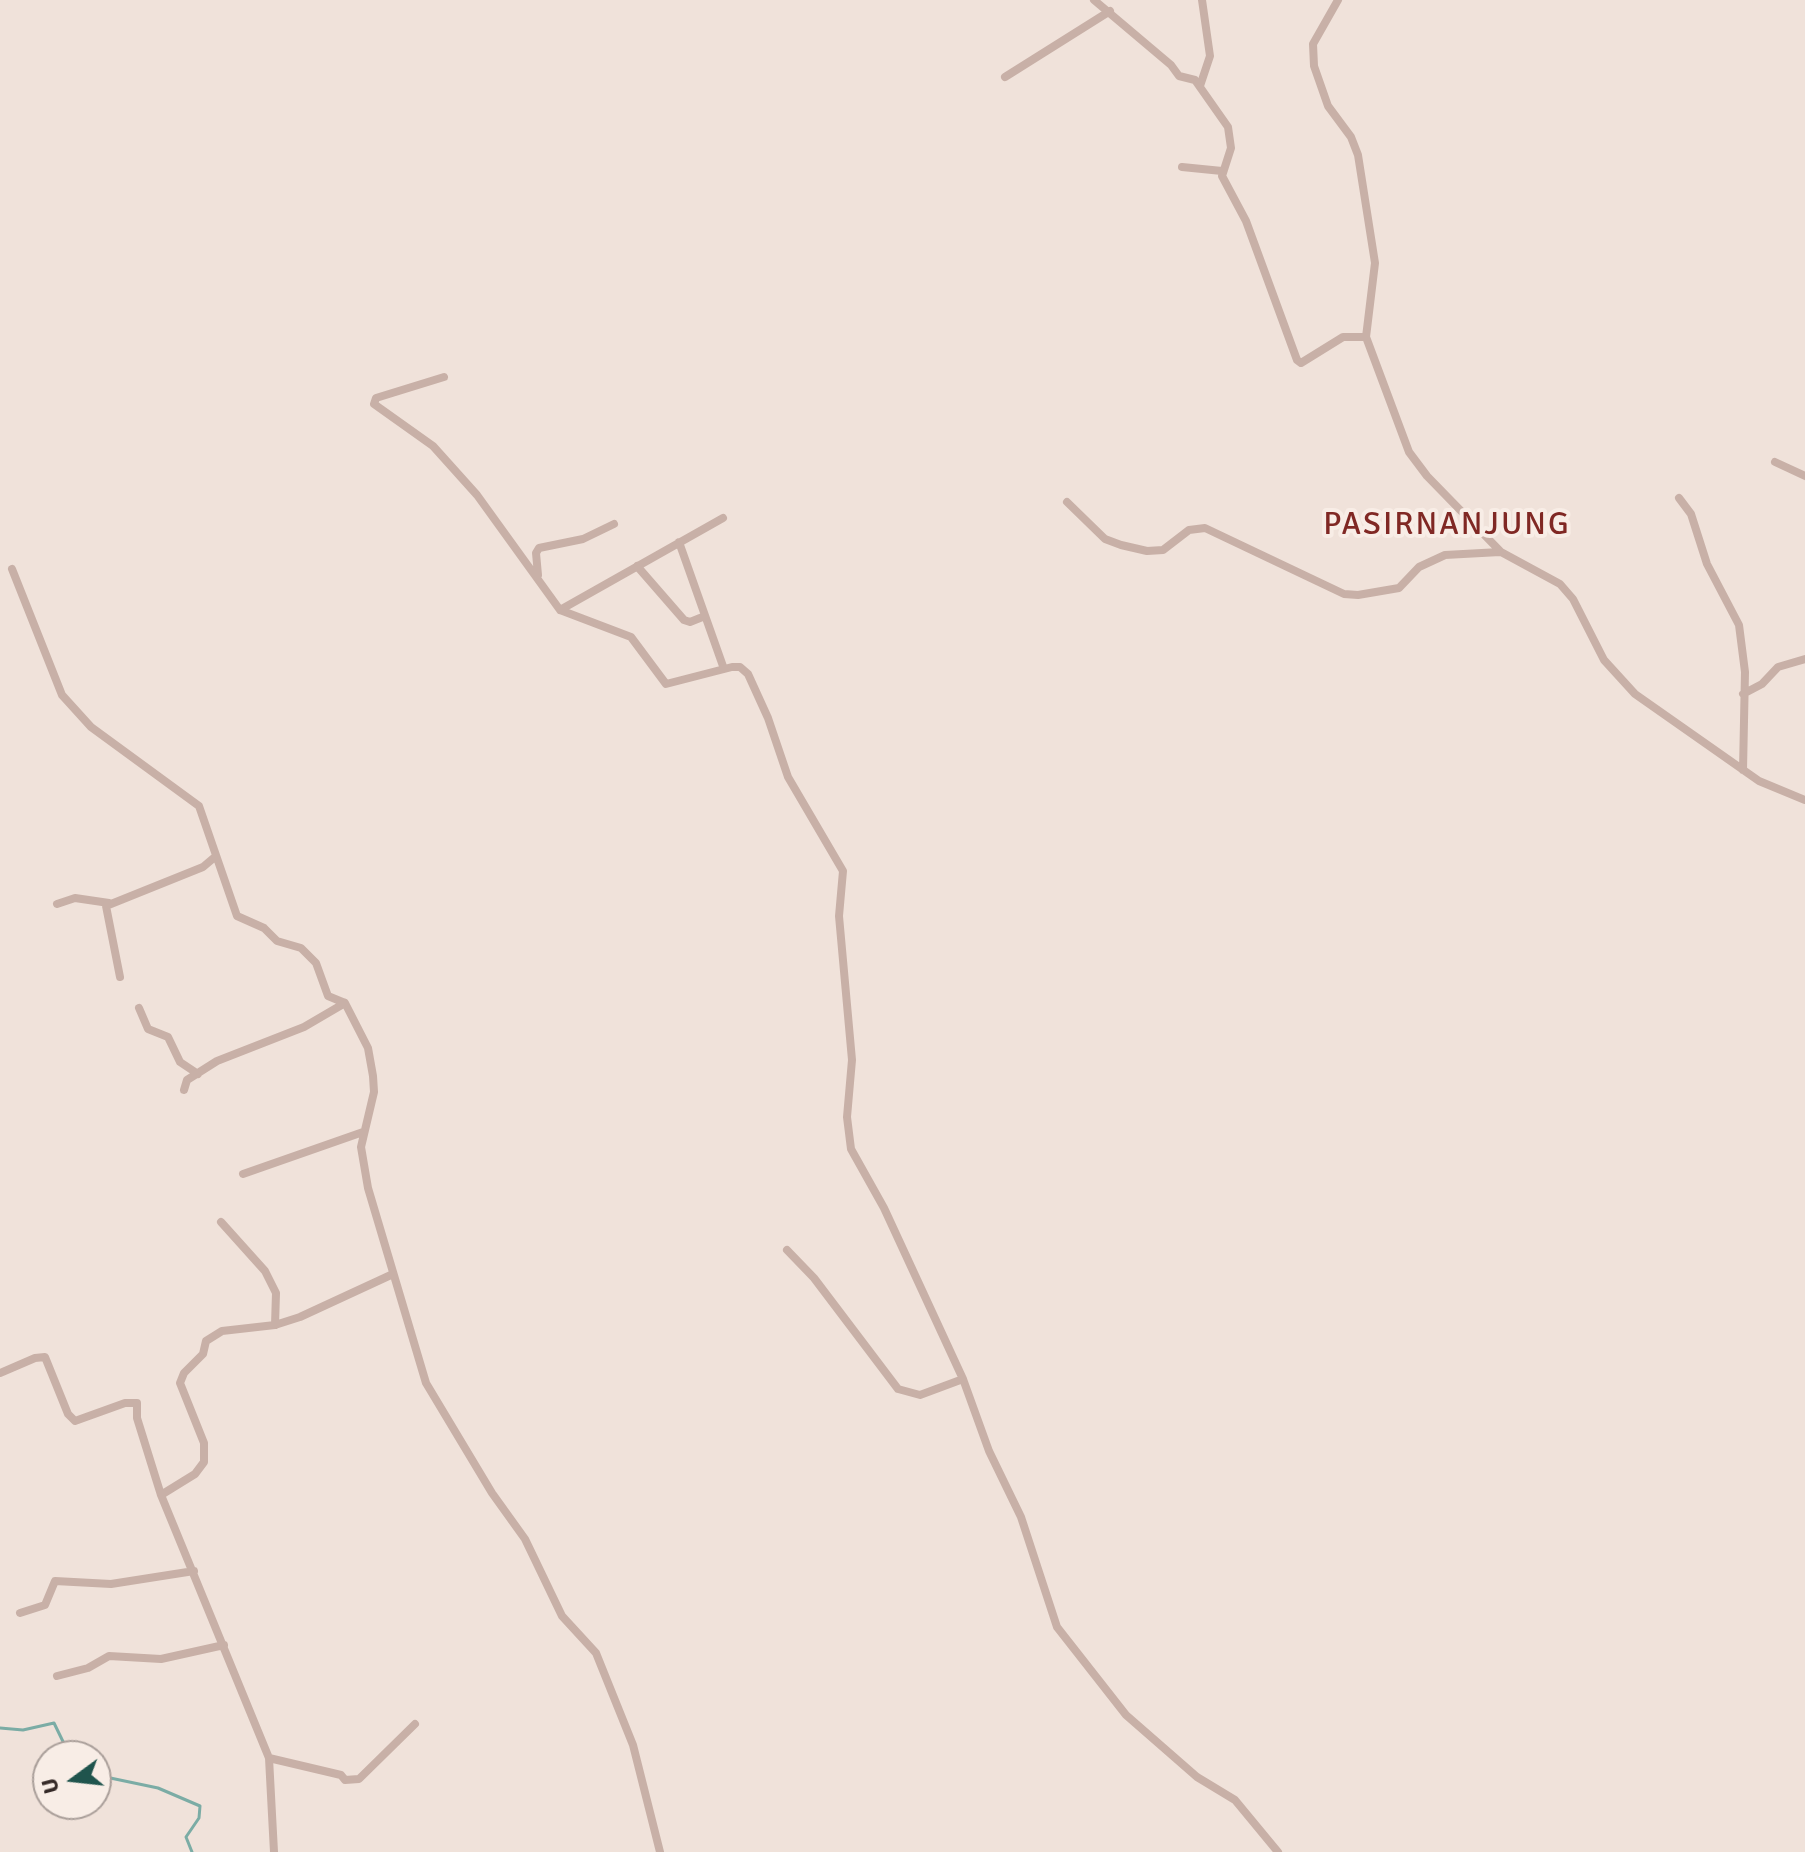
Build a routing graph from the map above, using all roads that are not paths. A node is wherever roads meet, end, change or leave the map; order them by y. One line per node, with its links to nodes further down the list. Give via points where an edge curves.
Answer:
1 (1094, 0): 4 (street)
2 (1202, 0): 6 (street, via 1210,56)
3 (1338, 0): 9 (street, via 1313,44 1314,66 1328,106 1358,155 1375,263)
4 (1110, 11): 5 (street); 6 (street, via 1179,76)
5 (1005, 77)
6 (1200, 86): 8 (street, via 1231,135)
7 (1182, 167): 8 (street)
8 (1222, 171): 9 (street, via 1297,360 1303,362 1343,337)
9 (1366, 337): 18 (street, via 1415,462)
10 (444, 377): 21 (street, via 378,397 374,404 433,446)
11 (1775, 462): 12 (street)
12 (1805, 476)
13 (1679, 498): 26 (street, via 1736,617 1743,644)
14 (1067, 502): 18 (street, via 1105,539 1121,545 1163,550 1189,530 1205,528 1344,594 1399,588 1419,567 1445,555)
15 (723, 518): 17 (street)
16 (614, 524): 21 (street, via 583,539 538,549)
17 (679, 542): 19 (street); 23 (street)
18 (1501, 552): 27 (street, via 1560,584 1604,660 1635,694)
19 (637, 566): 22 (street); 23 (street, via 684,620)
20 (12, 569): 29 (street, via 62,695 91,727 199,806)
21 (539, 576): 22 (street)
22 (560, 610): 25 (street, via 631,637 666,684)
23 (705, 616): 25 (street)
24 (1805, 659): 26 (street, via 1778,667)
25 (724, 669): 44 (street, via 740,667 748,674 788,777 843,871 839,916 850,1028 851,1149)
26 (1743, 694): 27 (street)
27 (1743, 770): 28 (street)
28 (1805, 800)
29 (216, 856): 30 (street, via 203,867); 33 (street, via 237,916 264,928 277,941 301,948 316,963 328,996)
30 (109, 903): 31 (street, via 75,898); 32 (street, via 105,911)
31 (57, 904)
32 (120, 977)
33 (345, 1003): 35 (street); 37 (street, via 372,1067 374,1092)
34 (139, 1008): 35 (street, via 148,1029 168,1037 180,1062)
35 (198, 1074): 36 (street, via 187,1080)
36 (184, 1090)
37 (363, 1132): 38 (street); 41 (street, via 368,1188)
38 (243, 1174)
39 (221, 1222): 42 (street, via 265,1271 276,1293)
40 (787, 1250): 44 (street, via 898,1389 920,1395)
41 (393, 1274): 42 (street); 53 (street, via 432,1398 525,1539 562,1616 596,1653 633,1745)
42 (275, 1325): 45 (street, via 222,1331 206,1341 203,1354 184,1373 181,1389 204,1443 204,1462 195,1474)
43 (0, 1373): 45 (street, via 45,1357 75,1421 137,1403)
44 (963, 1379): 54 (street, via 1021,1517 1061,1633 1126,1715 1197,1777 1235,1800)
45 (161, 1495): 46 (street)
46 (194, 1571): 47 (street, via 111,1584 55,1581 45,1605); 48 (street)
47 (20, 1613)
48 (224, 1645): 49 (street, via 161,1659 109,1656); 51 (street)
49 (57, 1676)
50 (415, 1724): 51 (street, via 359,1779 345,1780)
51 (269, 1758): 52 (street)
52 (274, 1852)
53 (660, 1852)
54 (1278, 1852)

